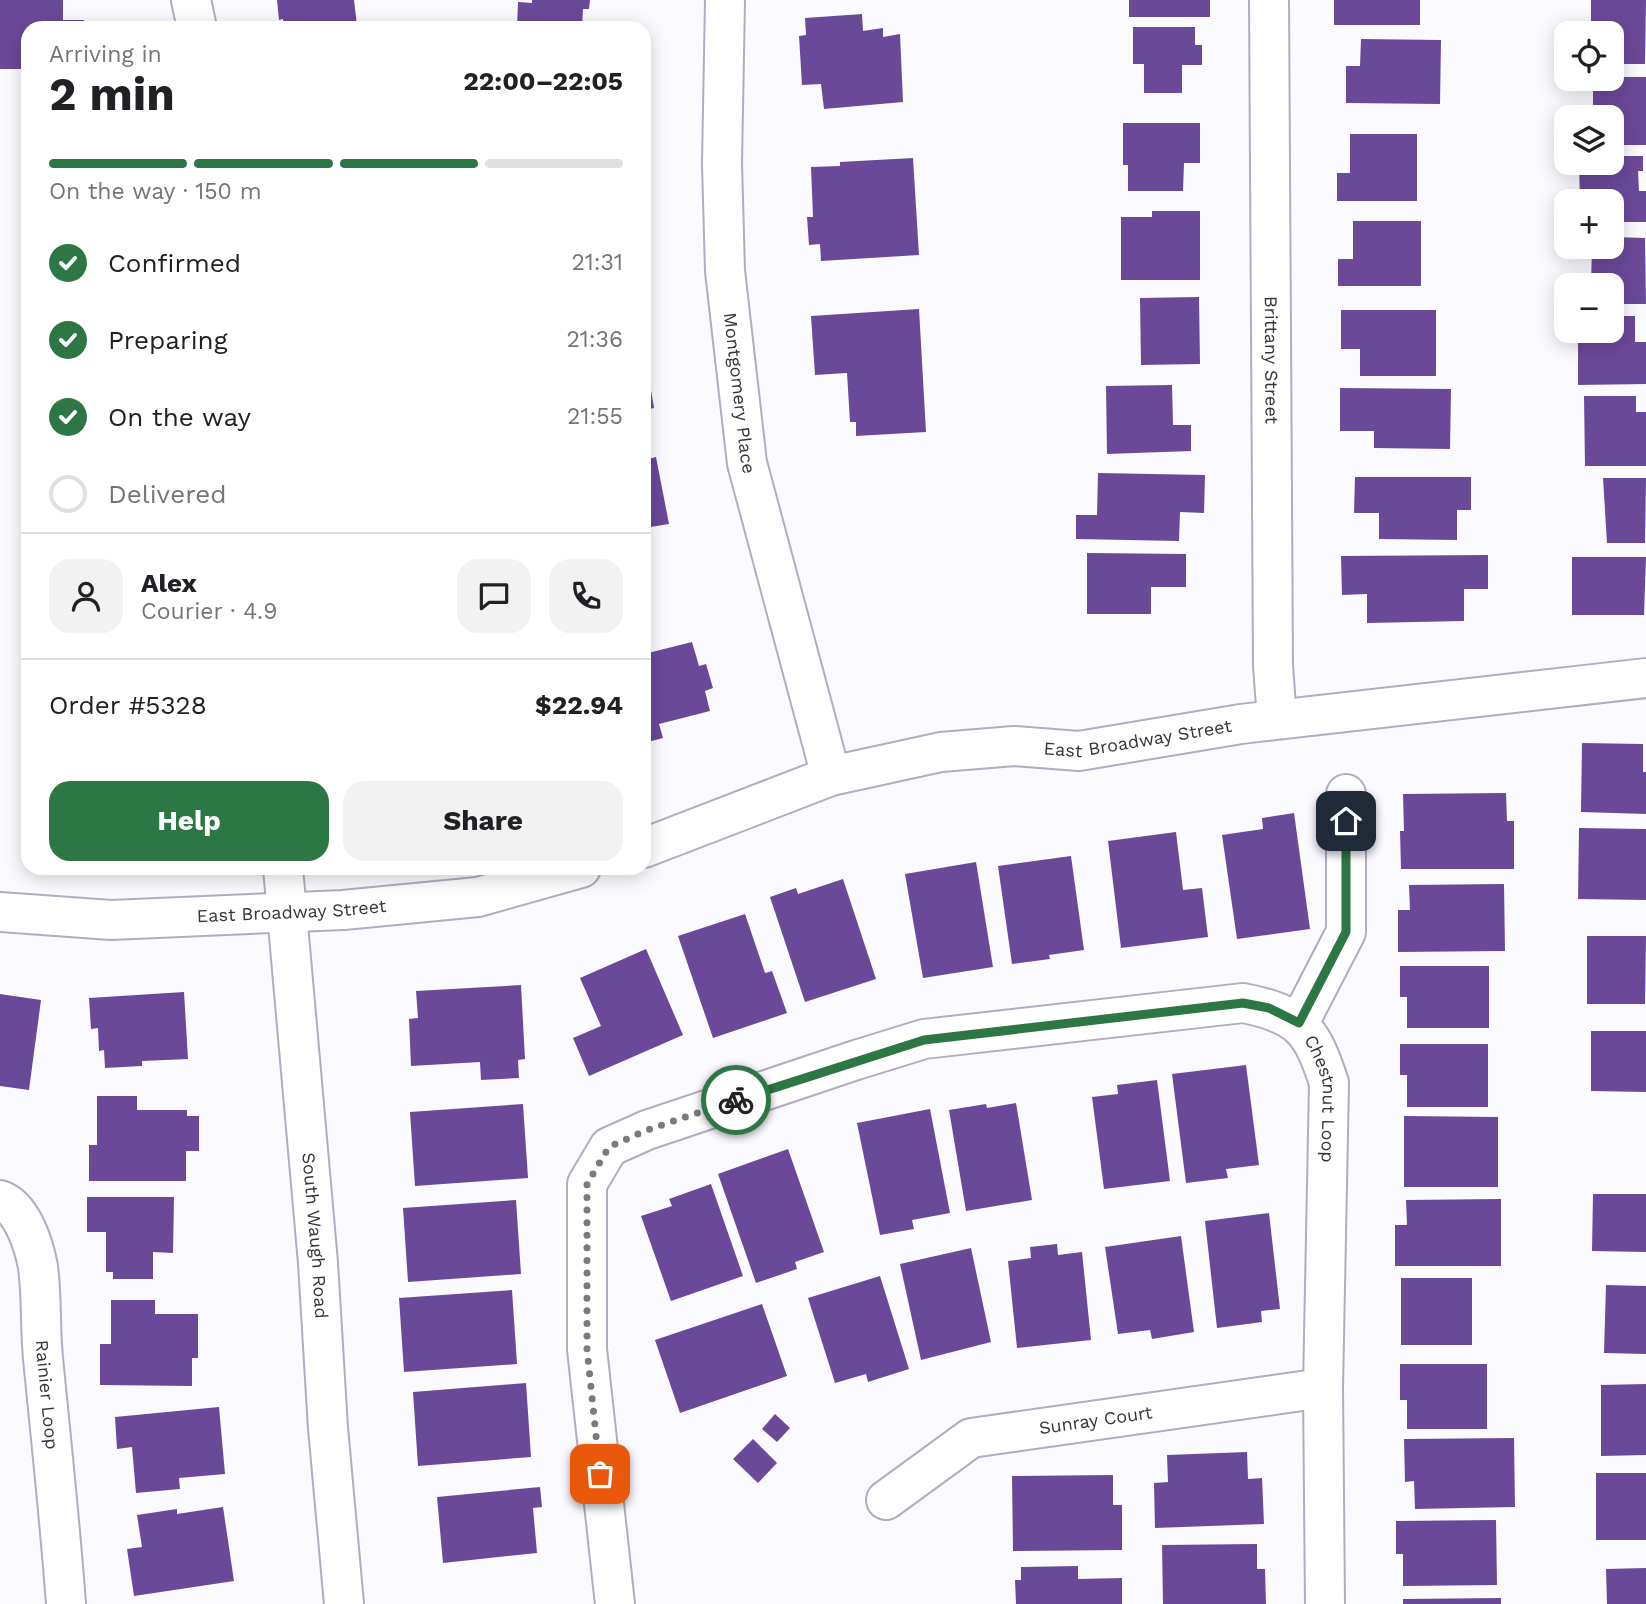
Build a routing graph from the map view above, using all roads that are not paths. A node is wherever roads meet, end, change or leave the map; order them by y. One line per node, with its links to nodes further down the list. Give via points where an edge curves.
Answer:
1 (191, 0): 4 (street)
2 (725, 0): 7 (street, Montgomery Place, via 725,271 747,463)
3 (1269, 0): 6 (street, Brittany Street, via 1273,652)
4 (196, 21)
5 (1646, 678): 6 (street, East Broadway Street)
6 (1278, 719): 7 (street, East Broadway Street, via 1079,751 1014,746 941,752)
7 (831, 776): 9 (street, East Broadway Street)
8 (1346, 794): 14 (street, via 1346,932)
9 (651, 845)
10 (284, 875): 13 (street, South Waugh Road)
11 (556, 875): 13 (street, East Broadway Street, via 478,897)
12 (0, 912): 13 (street, East Broadway Street, via 111,920)
13 (287, 912): 20 (street, South Waugh Road)
14 (1299, 1023): 16 (street, Chestnut Loop, via 1318,1049 1329,1083); 18 (street, Chestnut Loop, via 1269,1008 1243,1003 924,1040 609,1147 587,1184 587,1349)
15 (0, 1200): 19 (street, Rainier Loop, via 22,1217 37,1266)
16 (1323, 1388): 17 (street, Sunray Court, via 971,1438); 21 (street, Chestnut Loop)
17 (886, 1500)
18 (611, 1603)
19 (66, 1604)
20 (344, 1604)
21 (1325, 1604)

